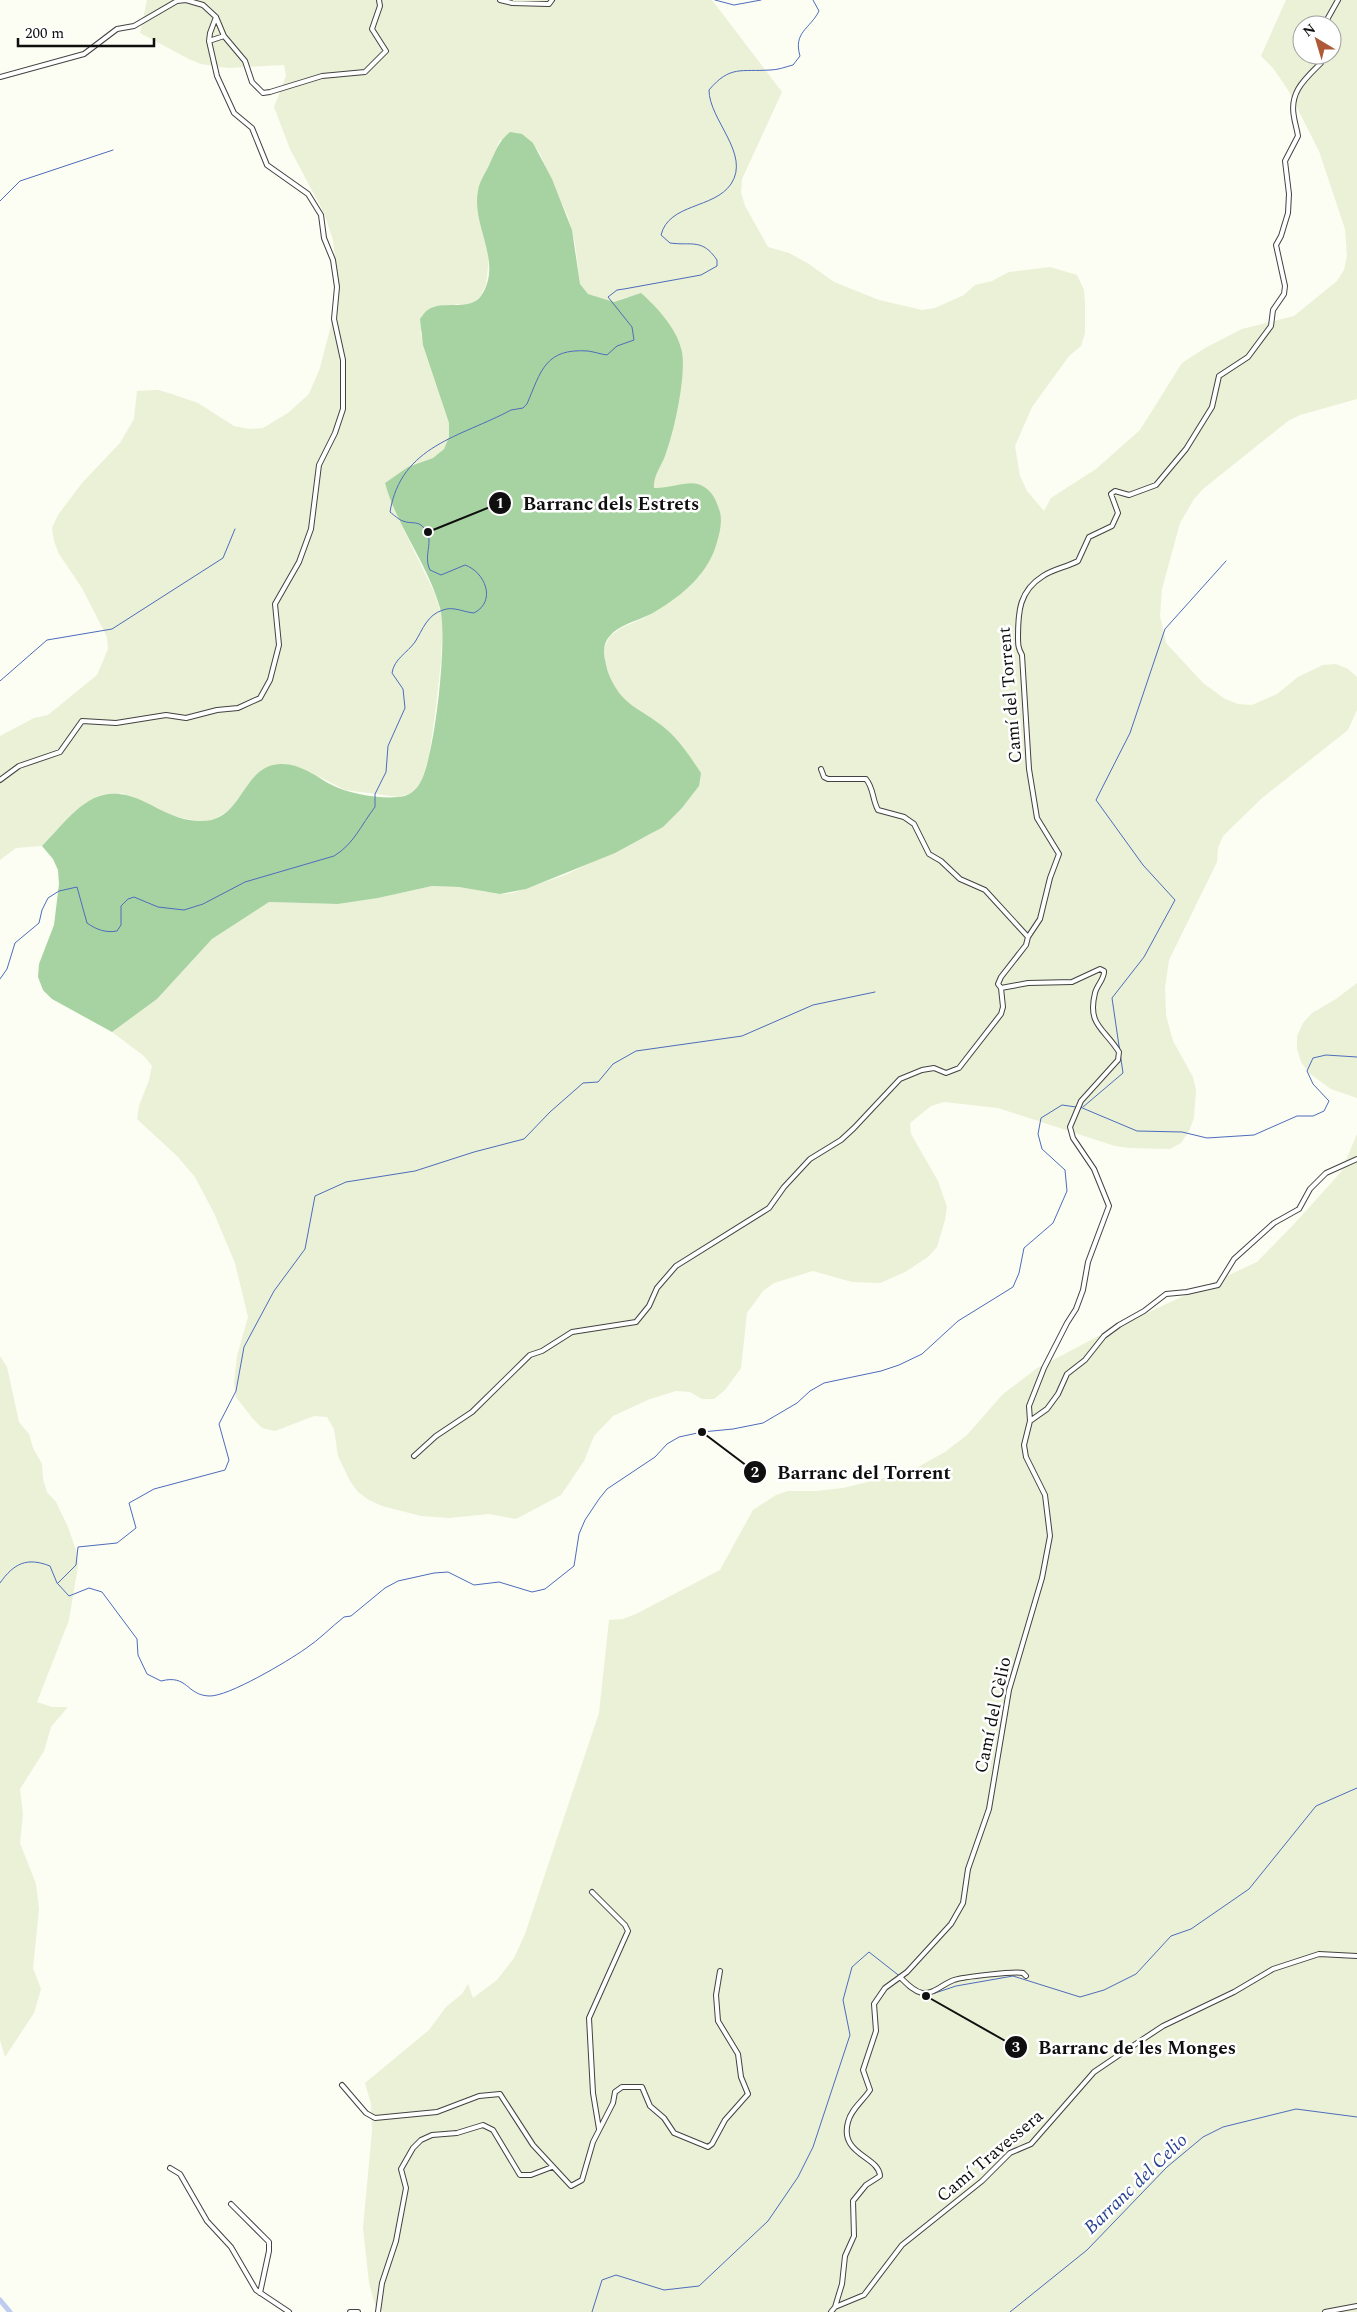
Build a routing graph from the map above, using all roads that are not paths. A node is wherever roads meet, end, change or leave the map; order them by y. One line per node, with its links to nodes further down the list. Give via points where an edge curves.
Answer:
1 (379, 0): 7 (street, via 372,29 386,51 365,72 322,76 284,89 263,92 252,82 245,61)
2 (500, 0): 3 (street, via 532,4 549,4)
3 (552, 0)
4 (1338, 0): 5 (street)
5 (1330, 15)
6 (216, 17): 7 (street); 8 (street); 10 (street, via 203,5 177,1 134,26 117,29 84,54)
7 (224, 36): 8 (street)
8 (210, 41): 12 (street, via 217,76 234,113 252,128 267,165 308,194 321,214 337,287 334,319 343,360 343,410 318,465 311,529 299,562 274,607 279,645 276,661 264,692 249,705 186,718 166,715 116,723 82,721 60,752 19,766)
9 (1319, 65): 13 (street, Camí del Torrent, via 1293,97 1298,136 1285,161 1288,214 1275,252 1281,262 1286,286 1273,310 1271,326 1248,357 1220,376 1212,407 1202,427 1156,485 1130,496 1115,491 1110,494 1118,514 1112,526 1089,537 1078,561 1043,576 1023,598 1016,623 1017,643 1022,655 1029,769 1037,818 1059,854 1040,919)
10 (0, 77)
11 (821, 769): 13 (street, via 828,779 866,779 872,786 878,810 897,814 914,824 928,854 960,878 985,890)
12 (0, 780)
13 (1028, 937): 14 (street, via 1026,945 1001,977 998,984)
14 (1001, 988): 16 (street, Camí del Cèlio, via 1028,983 1072,982 1100,969 1105,975 1095,993 1094,1022 1119,1052 1118,1060 1082,1102 1070,1127 1073,1138 1094,1169 1109,1206 1088,1262 1076,1309 1044,1368 1029,1406); 17 (street, via 1001,1014 959,1068 946,1073 934,1068 922,1070 900,1079 854,1128 810,1159 769,1208 676,1266 657,1288 649,1306 636,1322 572,1332 530,1356 472,1412 436,1436)
15 (1357, 1158): 16 (street, via 1326,1173 1310,1189 1299,1209 1274,1223 1234,1259 1218,1285 1166,1294 1104,1336 1085,1360 1064,1378 1058,1394 1046,1409)
16 (1030, 1421): 22 (street, Camí del Cèlio, via 1024,1445 1026,1457 1045,1495 1050,1536 1042,1578 1009,1690 989,1809 968,1869 963,1903 932,1947)
17 (414, 1456)
18 (592, 1892): 24 (street, via 628,1931 590,2018)
19 (1357, 1956): 30 (street, Camí Travessera, via 1319,1954 1273,1969 1163,2026 1094,2072 1031,2144 1010,2153 982,2181 902,2246 864,2295)
20 (720, 1972): 24 (street, via 716,1995 718,2021 738,2054 741,2077 748,2094 725,2120 712,2144 708,2147 678,2136 650,2106 639,2085 617,2088 613,2103)
21 (1026, 1976): 22 (street, via 1015,1971 962,1978 931,1992 920,1993)
22 (900, 1977): 30 (street, Camí del Cèlio, via 885,1988 874,2004 876,2031 863,2070 870,2090 848,2122 847,2136 851,2146 878,2168 880,2176 866,2185 853,2201 854,2236 845,2256)
23 (342, 2085): 25 (street, via 366,2113 375,2118 437,2112 474,2097 500,2094 533,2146)
24 (598, 2129): 25 (street, via 582,2180 571,2186)
25 (552, 2167): 34 (street, via 531,2175 520,2175 493,2130 483,2125 421,2140 400,2169 406,2188)
26 (170, 2168): 28 (street, via 180,2174 207,2221 231,2246)
27 (231, 2204): 28 (street, via 269,2242 270,2251)
28 (260, 2293): 31 (street)
29 (1357, 2306): 36 (street)
30 (835, 2307): 35 (street, Camí del Cèlio)
31 (289, 2312)
32 (350, 2312): 33 (street)
33 (358, 2312)
34 (378, 2312)
35 (831, 2312)
36 (1325, 2312)

